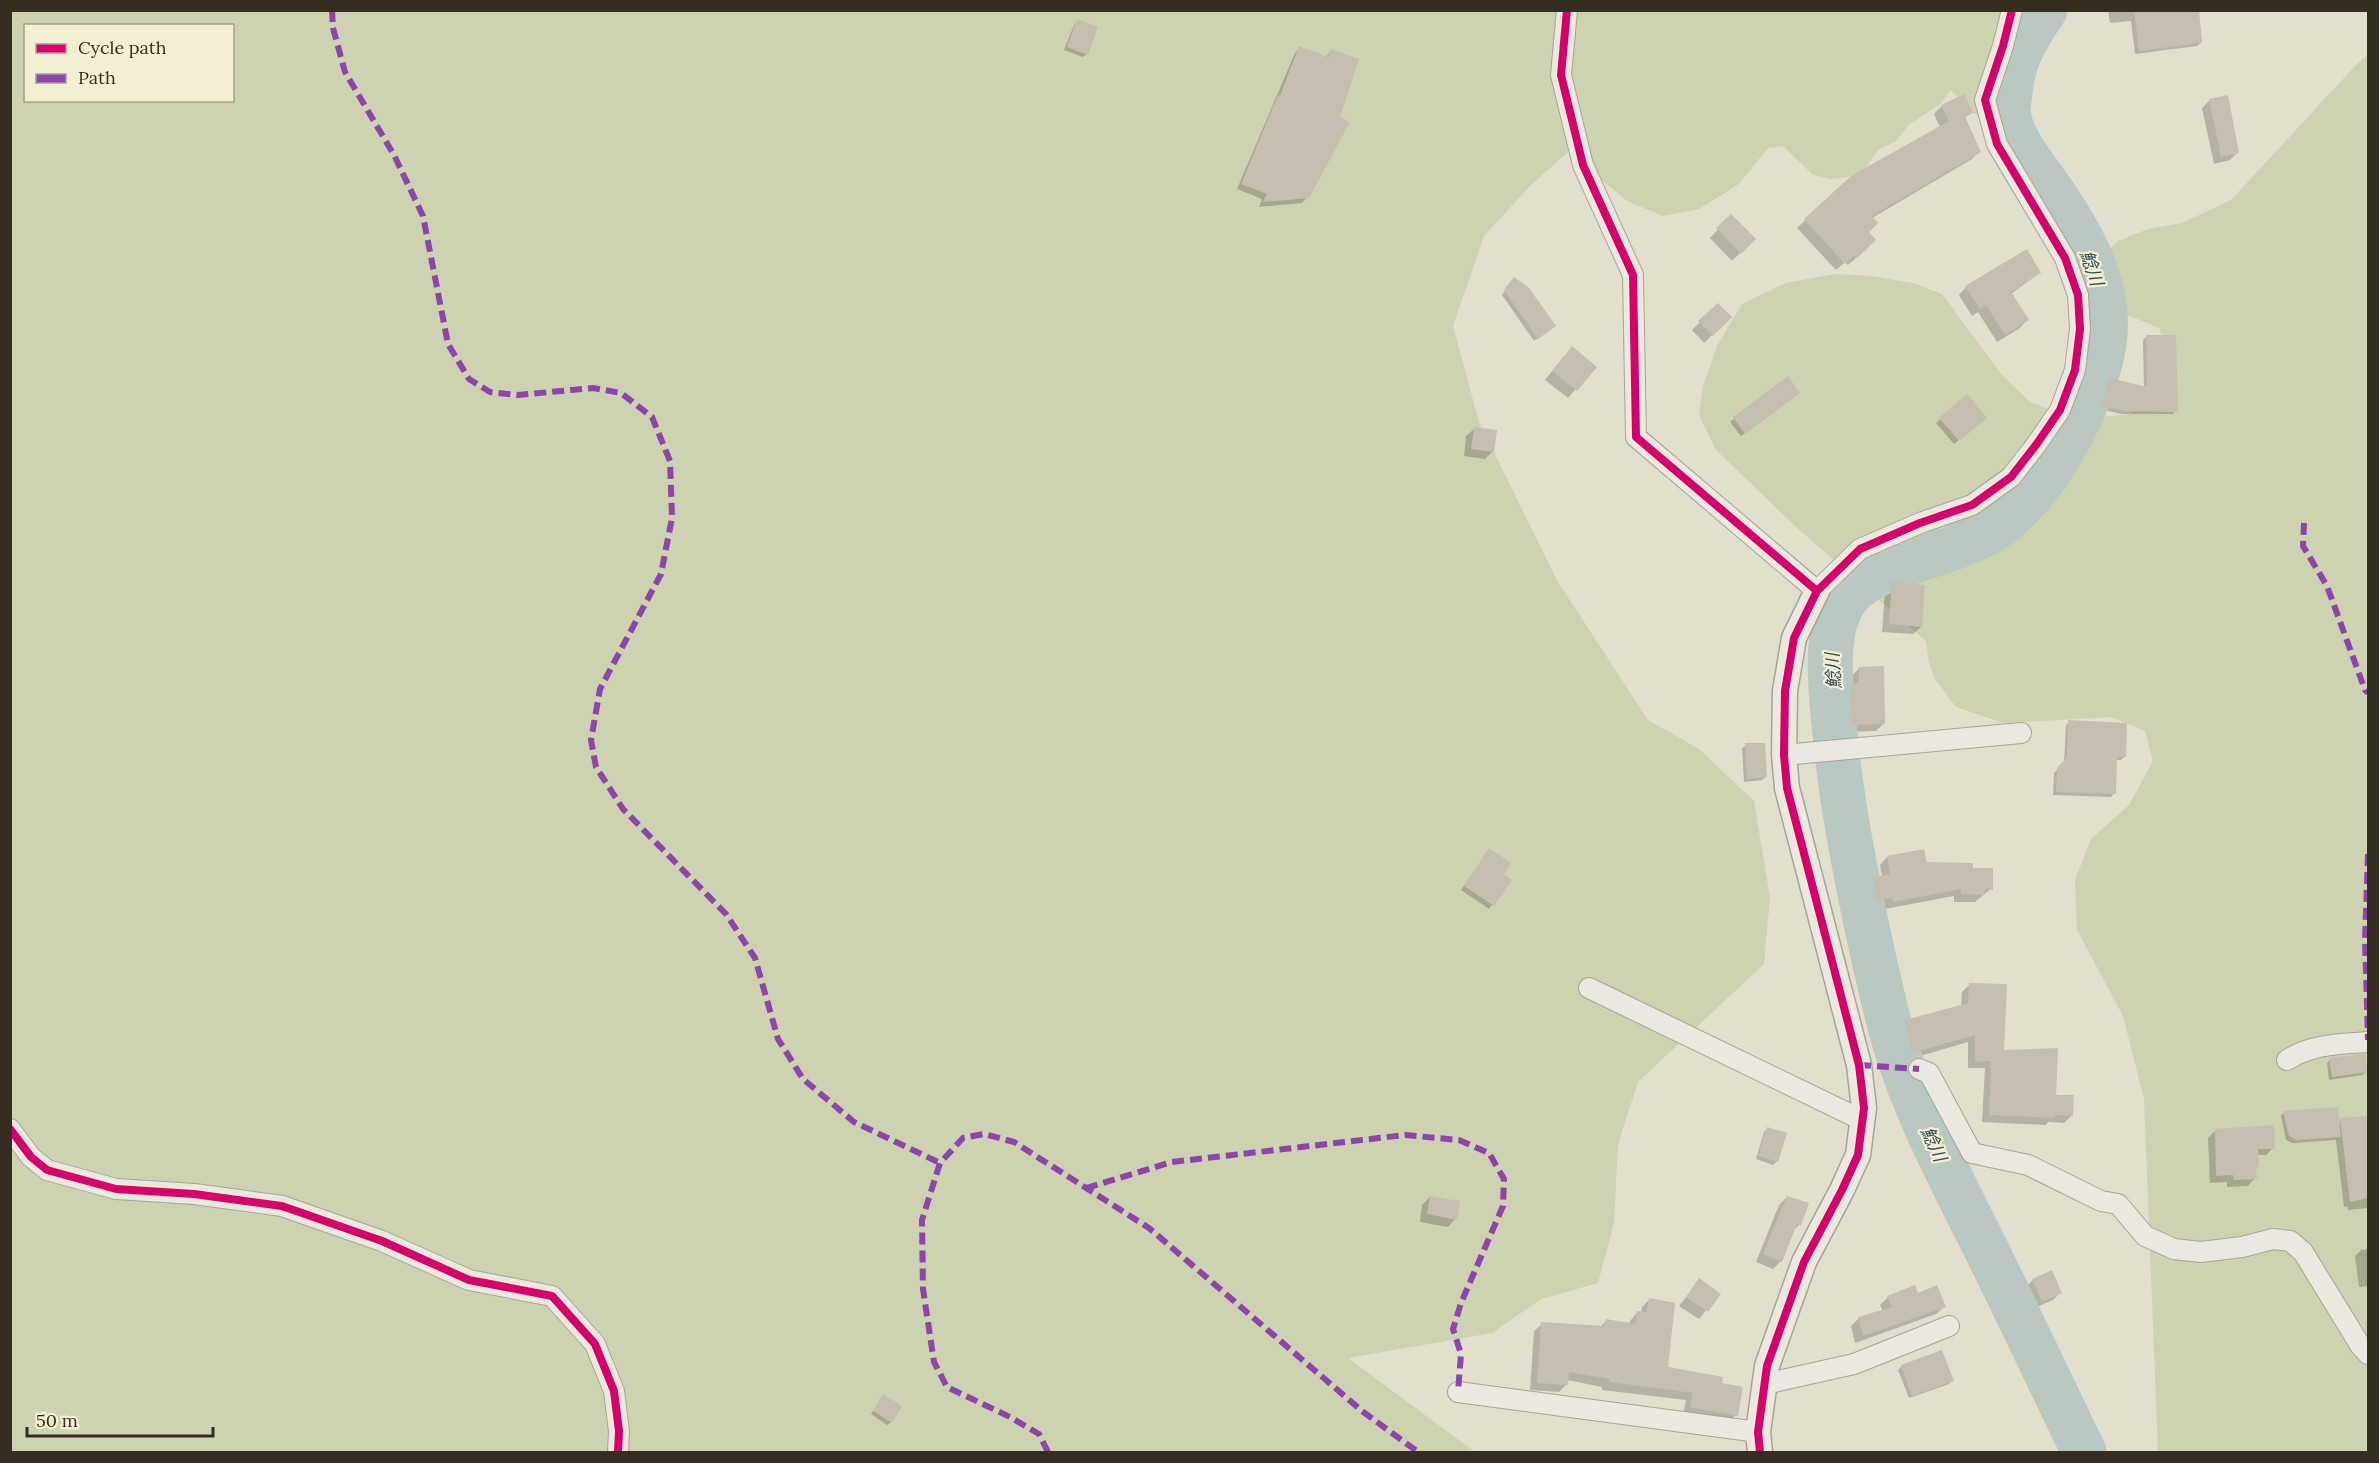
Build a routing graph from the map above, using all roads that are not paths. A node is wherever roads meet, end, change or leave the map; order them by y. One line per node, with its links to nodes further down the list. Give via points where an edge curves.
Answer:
1 (1567, 10): 3 (street, via 1561,75 1582,165 1633,274 1636,437)
2 (2012, 10): 3 (street, via 1985,100 1997,144 2065,258 2079,295 2075,370 2060,410 2011,477 1972,505 1860,549)
3 (1817, 591): 5 (street, via 1794,638 1785,691)
4 (2021, 733): 5 (street)
5 (1784, 755): 10 (street, via 1787,788 1859,1065)
6 (1589, 988): 10 (street)
7 (2368, 1042): 8 (street, via 2328,1045 2301,1051)
8 (2287, 1060)
9 (1919, 1069): 13 (street, via 1929,1073 1972,1153 2028,1165 2101,1201 2118,1204 2145,1236 2174,1250 2201,1252 2273,1239 2290,1241 2303,1252)
10 (1862, 1120): 14 (street, via 1858,1155 1804,1262 1767,1366)
11 (10, 1129): 17 (street, via 31,1157 47,1170 116,1189 282,1206 382,1241 469,1280 552,1296 595,1344 614,1391)
12 (1949, 1326): 14 (street, via 1854,1364)
13 (2368, 1354)
14 (1765, 1384): 16 (street)
15 (1458, 1392): 16 (street)
16 (1759, 1442)
17 (618, 1452)

